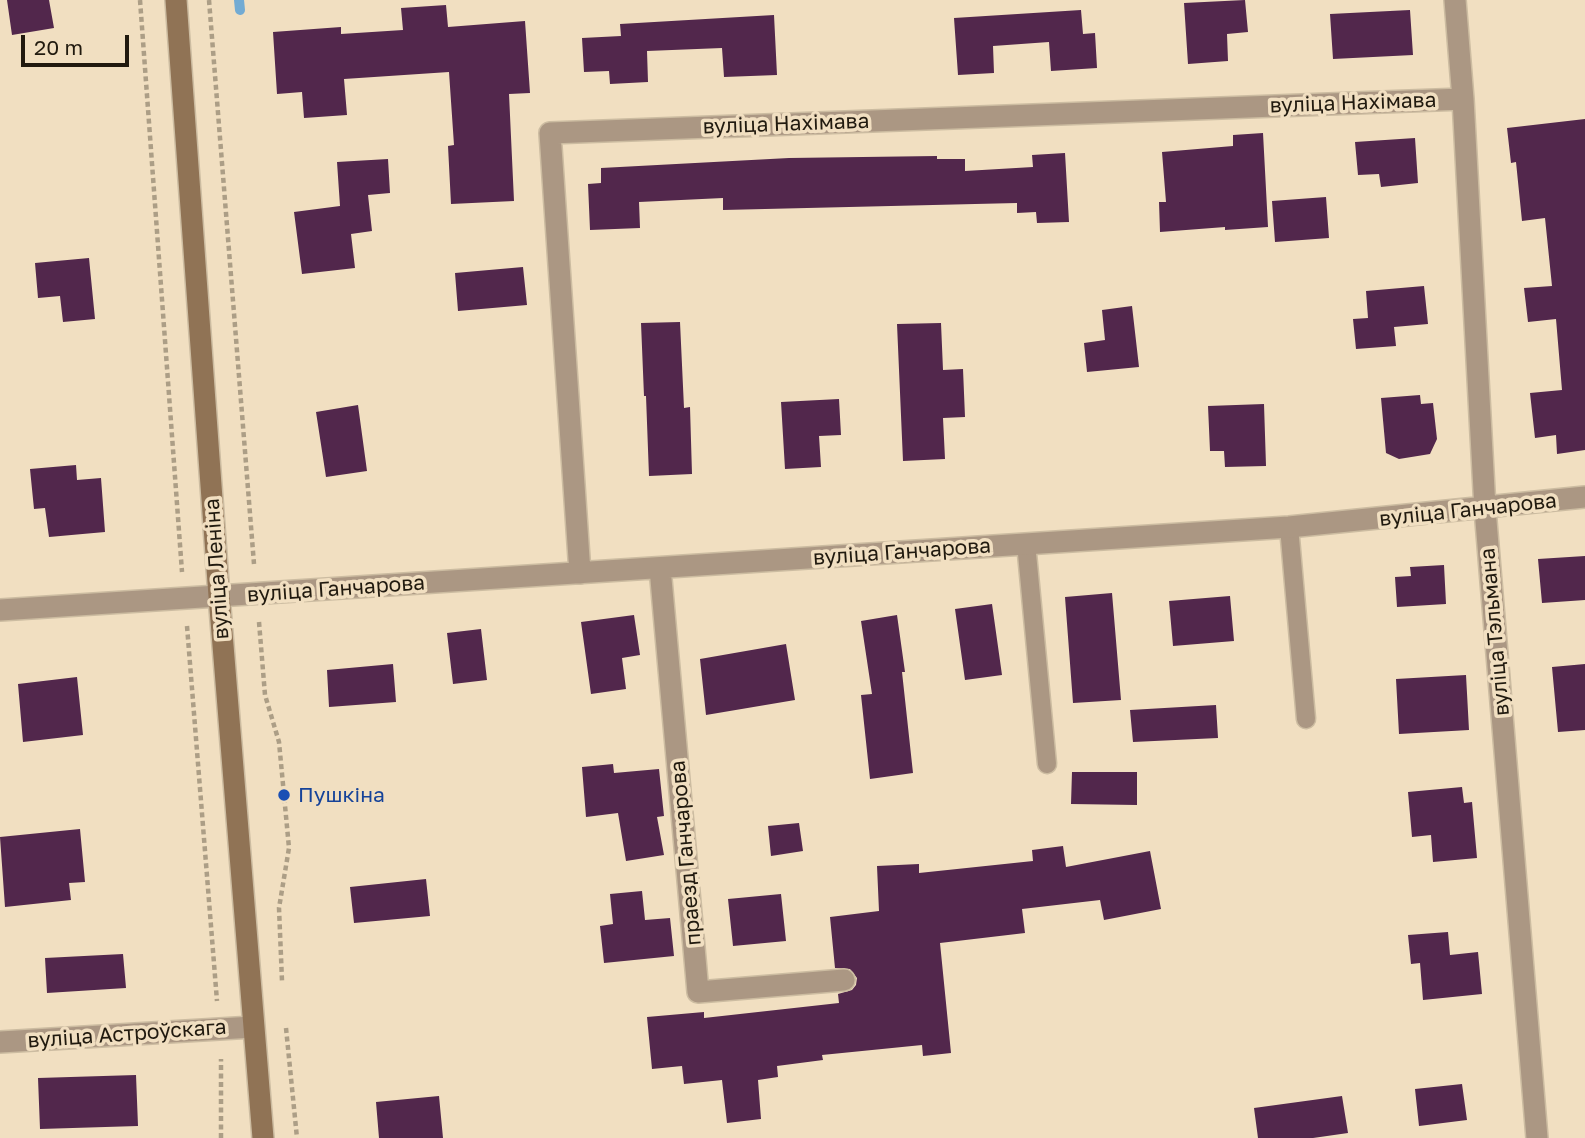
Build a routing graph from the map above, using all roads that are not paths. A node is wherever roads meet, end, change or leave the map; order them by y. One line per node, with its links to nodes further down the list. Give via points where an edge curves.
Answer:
1 (176, 0): 10 (main road, вуліца Леніна)
2 (1455, 0): 3 (street, вуліца Тэльмана)
3 (1463, 99): 5 (street, вуліца Тэльмана); 9 (street, вуліца Нахімава, via 550,133)
4 (1585, 497): 5 (street, вуліца Ганчарова)
5 (1485, 509): 6 (street, вуліца Ганчарова); 18 (street, вуліца Тэльмана)
6 (1289, 527): 7 (street, вуліца Ганчарова); 12 (lane)
7 (1026, 543): 8 (street, вуліца Ганчарова); 13 (lane)
8 (660, 568): 9 (street, вуліца Ганчарова); 14 (street, праезд Ганчарова, via 698,992)
9 (580, 573): 10 (street, вуліца Ганчарова)
10 (219, 596): 11 (street, вуліца Ганчарова); 15 (main road, вуліца Леніна)
11 (0, 610)
12 (1306, 719)
13 (1046, 764)
14 (844, 980)
15 (253, 1027): 16 (street, вуліца Астроўскага); 17 (main road, вуліца Леніна)
16 (0, 1042)
17 (263, 1138)
18 (1537, 1138)

